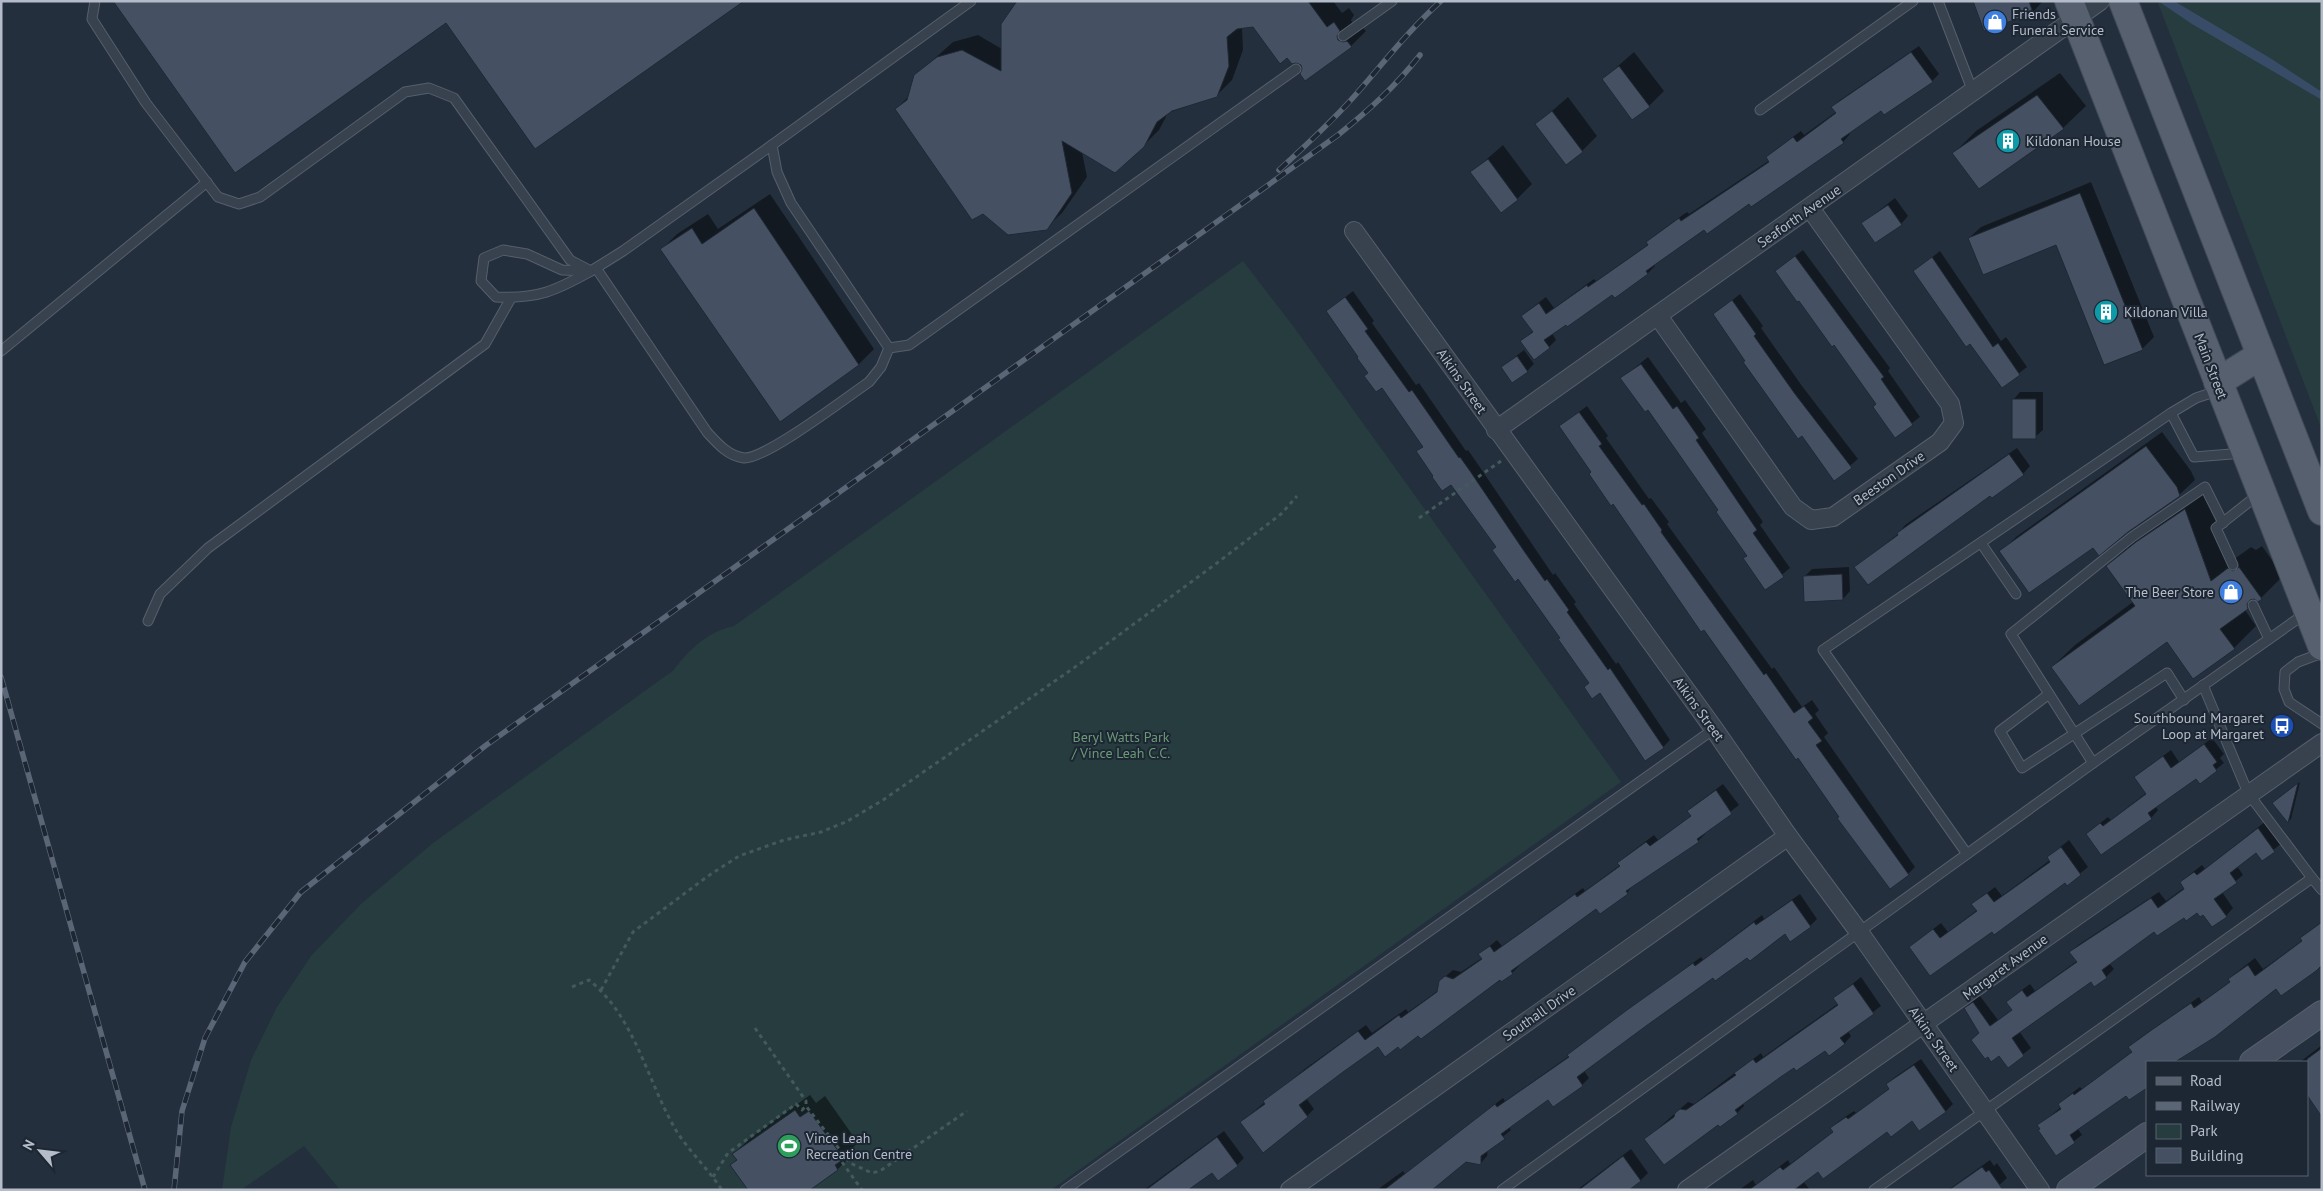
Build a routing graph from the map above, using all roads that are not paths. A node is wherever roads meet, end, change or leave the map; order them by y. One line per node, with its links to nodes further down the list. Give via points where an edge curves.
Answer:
1 (94, 1): 14 (lane, via 92,19 146,103)
2 (972, 1): 13 (lane)
3 (1392, 1): 9 (lane)
4 (1914, 1): 12 (lane)
5 (1938, 1): 11 (lane)
6 (2100, 1): 8 (street, Seaforth Avenue)
7 (2123, 1): 22 (main road)
8 (2072, 10): 11 (street, Seaforth Avenue); 23 (main road, Main Street)
9 (1343, 36)
10 (1296, 69): 20 (lane, via 909,345)
11 (1972, 92): 15 (street, Seaforth Avenue)
12 (1760, 110)
13 (772, 145): 17 (lane); 20 (lane, via 777,172 791,203)
14 (207, 182): 17 (lane, via 218,197 239,204 260,197 405,92 430,88 454,98 570,260); 21 (lane)
15 (1810, 208): 19 (street, Seaforth Avenue); 19 (street, Beeston Drive, via 1950,404 1954,423 1940,442 1833,516 1811,520 1793,506)
16 (1354, 231): 25 (street, Aikins Street)
17 (593, 270): 18 (lane, via 560,288 525,298); 18 (lane, via 562,270 527,254 504,250 484,258 480,281 496,297); 20 (lane, via 707,432 726,451 745,458 767,451 869,382 881,367)
18 (511, 298): 35 (lane, via 485,344 208,548 160,594)
19 (1658, 316): 25 (street, Seaforth Avenue)
20 (889, 348)
21 (1, 351)
22 (2261, 355): 23 (main road); 28 (main road)
23 (2219, 386): 24 (lane); 26 (main road, Main Street)
24 (2171, 413): 26 (lane, via 2194,457); 30 (lane)
25 (1496, 430): 43 (street, Aikins Street)
26 (2245, 452): 27 (main road, Main Street)
27 (2261, 492): 29 (lane); 34 (main road, Main Street)
28 (2322, 511)
29 (2223, 523): 31 (lane, via 2216,528); 40 (lane, via 2205,486 2132,537 2011,634)
30 (1980, 543): 32 (lane); 49 (lane, via 1824,650)
31 (2233, 565)
32 (2016, 594)
33 (2253, 606): 36 (lane)
34 (2308, 612): 36 (lane); 37 (main road, Main Street)
35 (148, 621)
36 (2269, 639): 39 (lane)
37 (2322, 646)
38 (2322, 653): 42 (lane, via 2298,662 2285,672 2284,690 2289,702)
39 (2203, 686): 41 (lane); 47 (lane)
40 (2049, 694): 44 (lane); 44 (lane, via 2000,731 2022,768)
41 (2184, 700): 44 (lane, via 2167,673); 46 (lane)
42 (2318, 722)
43 (1714, 729): 48 (street, Aikins Street); 59 (lane)
44 (2074, 733): 46 (lane)
45 (2322, 743): 47 (street, Margaret Avenue)
46 (2093, 763): 49 (lane)
47 (2248, 793): 50 (lane); 54 (street, Margaret Avenue)
48 (1788, 836): 52 (street, Aikins Street); 60 (street, Southall Drive)
49 (1968, 854): 52 (lane)
50 (2312, 878): 51 (lane); 56 (lane)
51 (2322, 890)
52 (1860, 932): 54 (street, Aikins Street); 61 (lane)
53 (2322, 1013): 55 (street)
54 (1924, 1024): 56 (street, Aikins Street); 62 (street, Margaret Avenue)
55 (2253, 1061)
56 (1984, 1110): 63 (lane); 64 (street, Aikins Street)
57 (2146, 1137): 58 (street)
58 (2080, 1187)
59 (1065, 1190)
60 (1290, 1190)
61 (1502, 1190)
62 (1688, 1190)
63 (1874, 1190)
64 (2040, 1190)

